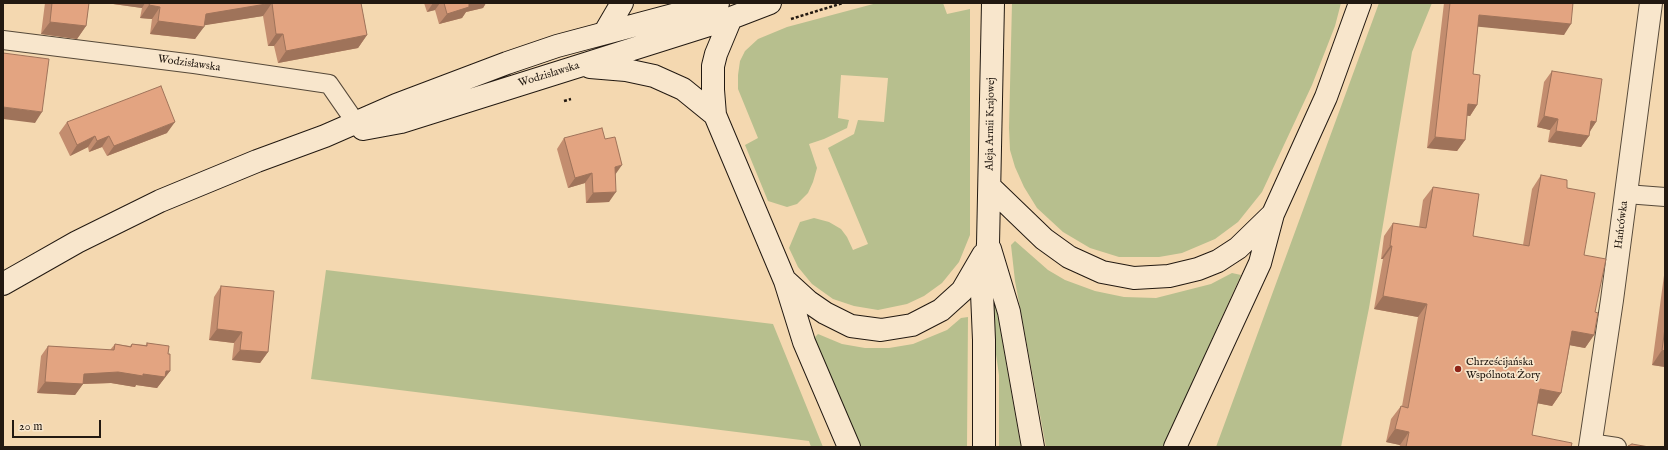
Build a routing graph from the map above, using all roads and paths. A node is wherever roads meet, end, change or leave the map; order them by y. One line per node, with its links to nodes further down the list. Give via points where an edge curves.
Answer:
1 (622, 3): 9 (main road)
2 (770, 3): 7 (main road, Wodzisławska)
3 (843, 3): 8 (path)
4 (993, 3): 17 (main road, Aleja Armii Krajowej)
5 (1360, 3): 20 (main road, via 1326,97)
6 (1651, 3): 18 (main road, Hańcówka)
7 (724, 10): 9 (main road, Wodzisławska); 11 (main road, Wodzisławska); 14 (main road, via 713,66)
8 (787, 21)
9 (605, 32): 15 (main road, Wodzisławska, via 507,63)
10 (3, 40): 15 (lane, Wodzisławska, via 329,84)
11 (579, 66): 14 (main road, via 626,70 654,76 683,88); 16 (main road, Wodzisławska, via 401,122)
12 (571, 99): 13 (path)
13 (563, 101)
14 (715, 115): 22 (main road)
15 (356, 123): 16 (main road, Wodzisławska)
16 (325, 136): 23 (main road, Wodzisławska, via 160,201 77,242)
17 (990, 187): 20 (main road, via 1044,239 1069,258 1102,272 1134,278 1169,276 1218,261 1238,248); 21 (main road, Aleja Armii Krajowej)
18 (1626, 194): 19 (lane); 24 (main road, Hańcówka)
19 (1665, 197)
20 (1273, 214): 28 (main road, via 1260,263)
21 (988, 244): 22 (main road, via 962,291 941,310 912,325 881,330 851,326 825,313); 26 (main road, Aleja Armii Krajowej, via 982,293); 27 (main road, Aleja Armii Krajowej, via 1009,312)
22 (785, 281): 25 (main road, via 804,342)
23 (3, 284)
24 (1590, 445): 29 (lane)
25 (849, 447)
26 (984, 447)
27 (1033, 447)
28 (1175, 447)
29 (1617, 447)

